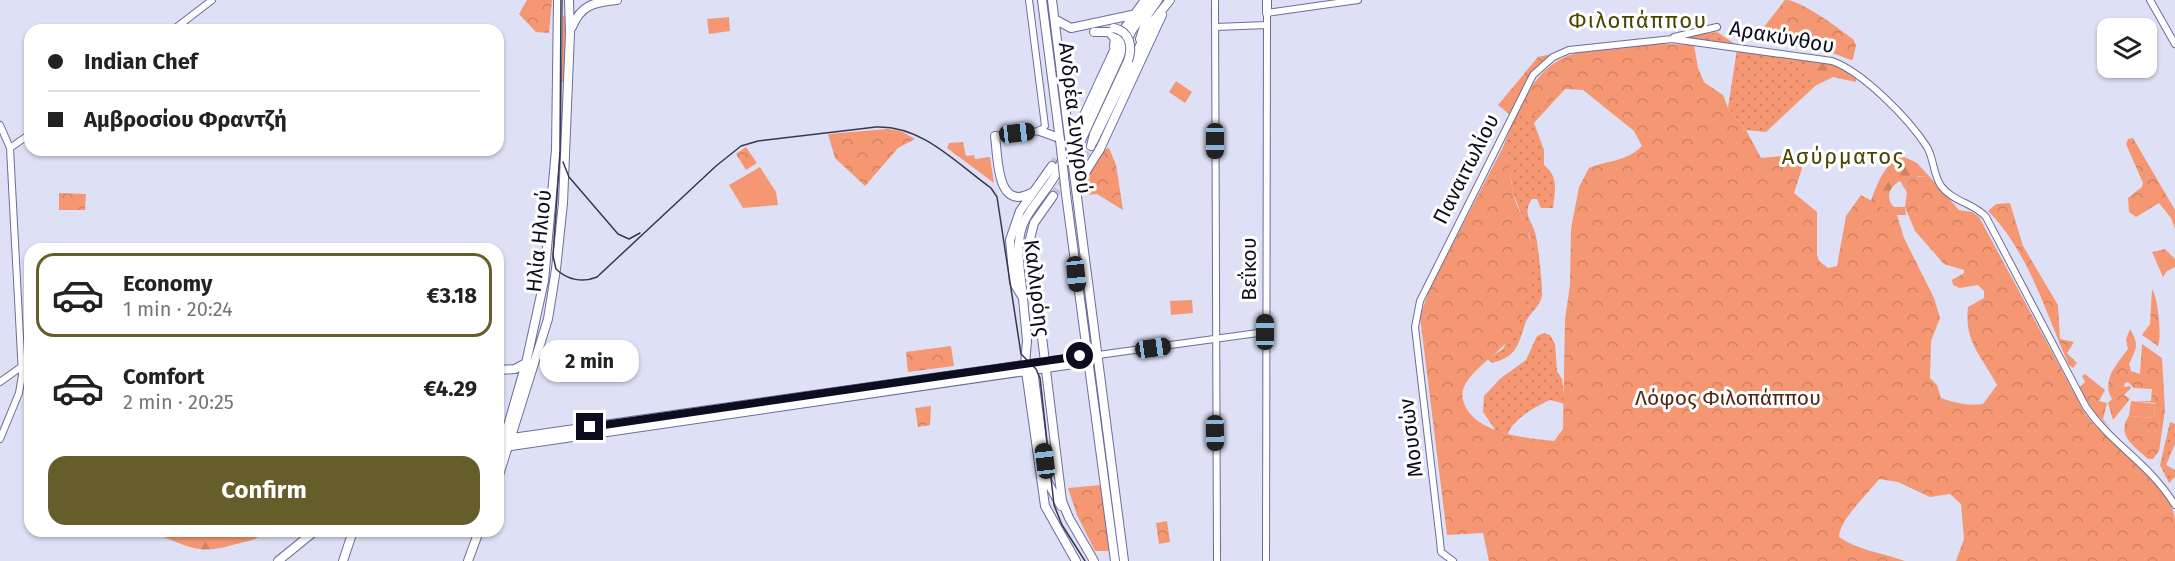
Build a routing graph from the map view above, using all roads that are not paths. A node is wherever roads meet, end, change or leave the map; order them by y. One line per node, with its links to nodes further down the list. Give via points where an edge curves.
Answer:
1 (212, 0): 19 (street)
2 (558, 0): 15 (main road, Ηλία Ηλιού)
3 (566, 0): 15 (main road); 23 (main road, Ηλία Ηλιού)
4 (616, 0): 23 (main road, via 585,7)
5 (1029, 0): 33 (street, via 1045,126)
6 (1042, 0): 36 (highway, Ανδρέα Συγγρού)
7 (1052, 0): 17 (highway, Ανδρέα Συγγρού)
8 (1145, 0): 18 (main road)
9 (1152, 0): 42 (highway, via 1131,32)
10 (1215, 0): 21 (street)
11 (1267, 0): 16 (main road)
12 (1358, 0): 16 (street)
13 (2150, 0): 26 (street)
14 (1165, 2): 37 (main road, via 1144,23 1138,50); 39 (main road)
15 (558, 10): 52 (main road, Ηλία Ηλιού, via 552,203 543,289)
16 (1267, 13): 20 (street, Βεΐκου)
17 (1055, 15): 18 (highway, via 1064,27 1071,28); 32 (highway, Ανδρέα Συγγρού); 37 (highway, bridge, via 1059,26 1070,31 1114,28 1129,39 1128,61)
18 (1132, 15): 27 (main road)
19 (181, 24)
20 (1267, 25): 21 (street); 48 (street, Βεΐκου)
21 (1215, 27): 49 (street)
22 (1717, 27): 25 (street)
23 (570, 31): 58 (main road, Ηλία Ηλιού, via 563,203 548,319)
24 (1094, 32): 27 (main road, via 1111,33)
25 (1672, 39): 28 (street, Αρακύνθου); 59 (street, Αρακύνθου, via 1816,57 1846,66 1881,95 1926,146 1942,187 1956,200 1981,212 1988,221 2094,419 2148,468)
26 (2175, 44)
27 (1114, 50): 31 (main road)
28 (1569, 50): 47 (street, Παναιτωλίου, via 1541,67 1526,86 1431,277)
29 (1070, 102): 32 (highway)
30 (0, 125): 38 (street)
31 (1078, 126)
32 (1068, 127): 42 (highway, Ανδρέα Συγγρού, bridge)
33 (1040, 131): 34 (street); 36 (highway)
34 (995, 136): 43 (main road, via 1005,191 1018,197)
35 (24, 138): 38 (street)
36 (1059, 139): 40 (highway, Ανδρέα Συγγρού, bridge)
37 (1090, 146)
38 (10, 148): 54 (street)
39 (1100, 148): 44 (highway, via 1081,176)
40 (1062, 160): 46 (highway, via 1020,234); 51 (highway, Ανδρέα Συγγρού, bridge)
41 (1052, 166): 43 (main road, Καλλιρόης)
42 (1073, 166): 44 (highway, Ανδρέα Συγγρού)
43 (1035, 191): 46 (main road, Καλλιρόης, via 1017,218 1010,240 1014,283)
44 (1077, 191): 50 (highway, Ανδρέα Συγγρού)
45 (1053, 196): 53 (main road, Καλλιρόης, via 1034,223 1030,239)
46 (1023, 298): 53 (main road, Καλλιρόης, via 1027,341)
47 (1415, 320): 72 (street, Μουσών, via 1441,552)
48 (1265, 332): 49 (street); 71 (street, Βεΐκου)
49 (1214, 339): 50 (street); 70 (street)
50 (1098, 355): 51 (main road); 69 (highway, Ανδρέα Συγγρού)
51 (1087, 358): 53 (main road); 68 (highway, Ανδρέα Συγγρού)
52 (526, 363): 55 (main road); 58 (main road, Ηλία Ηλιού)
53 (1035, 366): 58 (main road); 66 (main road, Καλλιρόης, via 1045,506); 67 (main road, via 1048,486)
54 (21, 367): 56 (street); 57 (street, via 19,393)
55 (504, 370)
56 (0, 382)
57 (0, 439)
58 (504, 443)
59 (2175, 505)
60 (308, 537): 63 (main road)
61 (351, 537): 64 (main road)
62 (477, 537): 65 (main road)
63 (278, 561)
64 (343, 561)
65 (468, 561)
66 (1076, 561)
67 (1094, 561)
68 (1115, 561)
69 (1124, 561)
70 (1216, 561)
71 (1266, 561)
72 (1453, 561)

